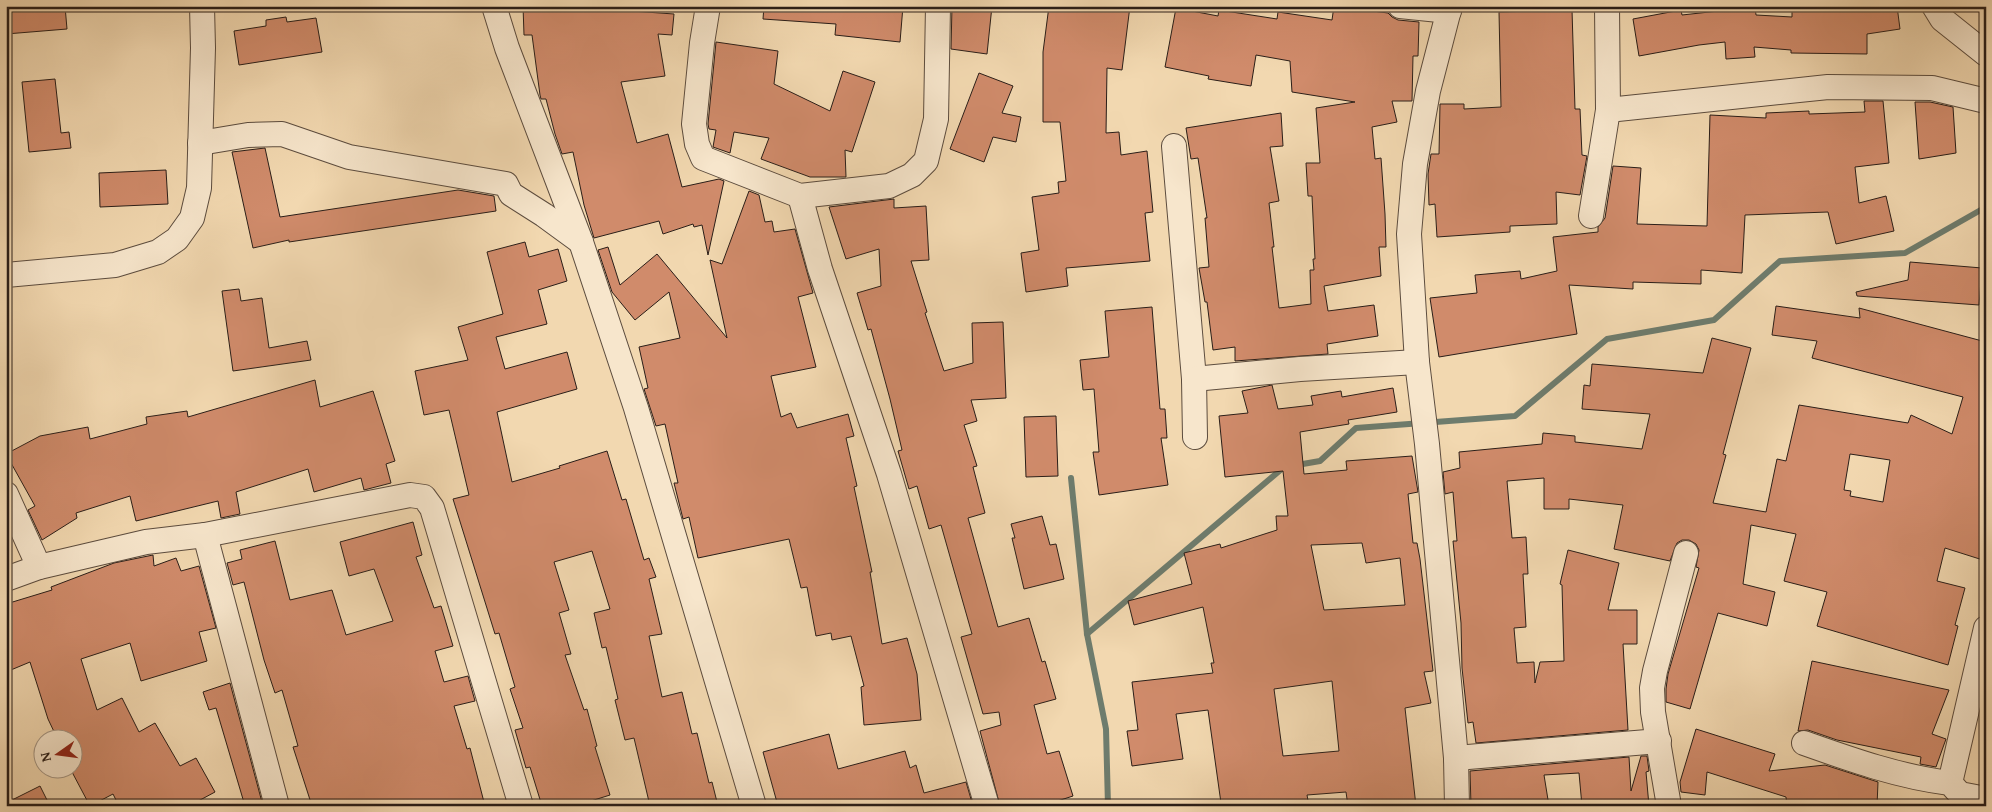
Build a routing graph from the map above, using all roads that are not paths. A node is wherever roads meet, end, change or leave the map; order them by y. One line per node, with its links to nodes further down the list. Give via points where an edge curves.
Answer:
1 (202, 6): 12 (street)
2 (494, 6): 16 (street)
3 (708, 6): 14 (street, via 694,124 703,158)
4 (938, 6): 14 (street, via 936,120 926,161 912,175 889,186)
5 (1400, 6): 7 (street)
6 (1607, 6): 11 (street)
7 (1449, 9): 18 (street, via 1428,91 1415,164 1409,234)
8 (1944, 10): 9 (street)
9 (1986, 54)
10 (1986, 101): 11 (street, via 1932,88 1828,87)
11 (1608, 110): 15 (street)
12 (200, 144): 16 (street, via 248,135 282,134 349,156 506,184 511,194); 17 (street, via 199,188 192,218 177,239 158,252 115,264)
13 (1174, 146): 19 (street)
14 (800, 196): 35 (street, via 820,269 889,474)
15 (1591, 216)
16 (581, 242): 34 (street, via 636,408)
17 (6, 275)
18 (1417, 362): 19 (street); 29 (street)
19 (1194, 379): 20 (street)
20 (1196, 437)
21 (6, 494): 24 (street)
22 (206, 535): 24 (street, via 146,542); 32 (street); 33 (street, via 410,495 424,497 432,508)
23 (1686, 553): 27 (street, via 1652,688)
24 (39, 567): 25 (street)
25 (6, 579)
26 (1986, 628): 30 (street)
27 (1659, 741): 29 (street); 37 (street)
28 (1804, 743): 30 (street, via 1911,777)
29 (1456, 758): 36 (street)
30 (1950, 783): 31 (street, via 1960,794)
31 (1986, 799)
32 (277, 806)
33 (521, 806)
34 (754, 806)
35 (987, 806)
36 (1457, 806)
37 (1669, 806)

